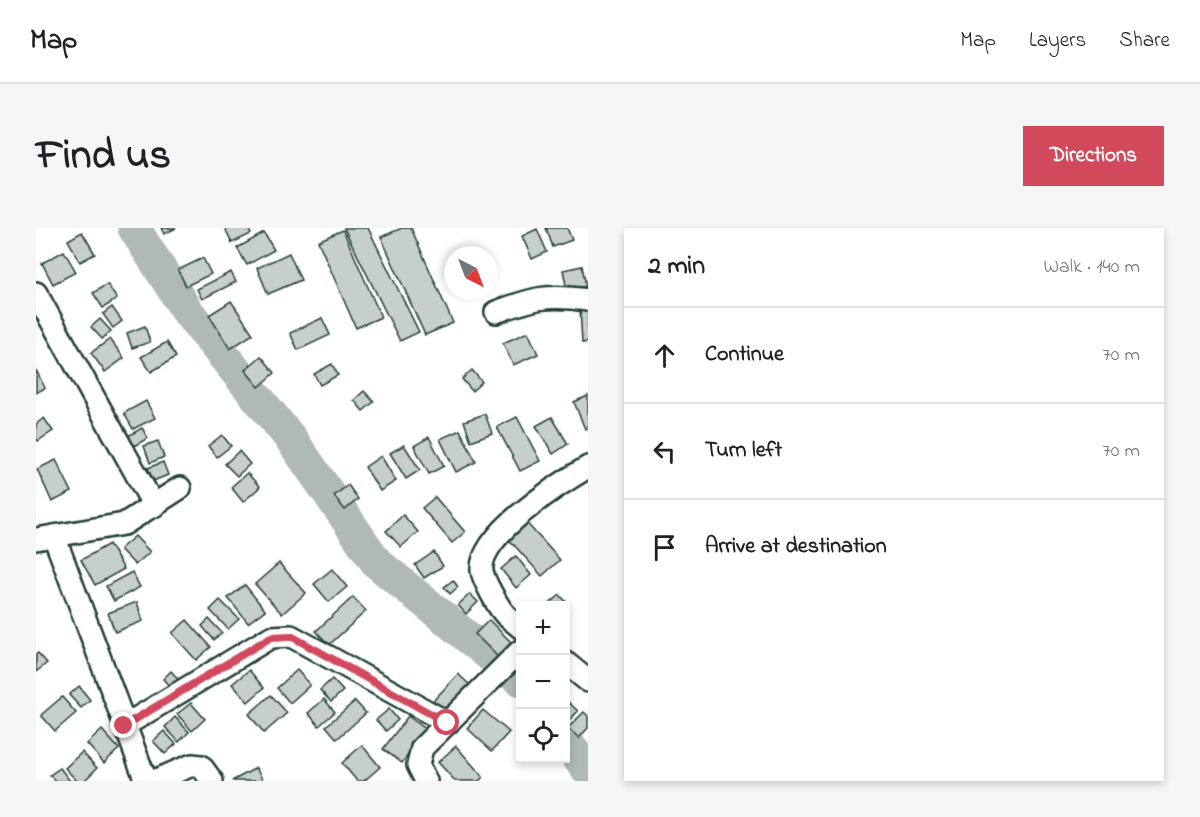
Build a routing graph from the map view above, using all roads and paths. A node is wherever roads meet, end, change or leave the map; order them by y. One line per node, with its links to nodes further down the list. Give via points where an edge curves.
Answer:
1 (36, 293): 6 (street)
2 (588, 300): 3 (street, via 534,298)
3 (496, 312)
4 (588, 467): 8 (street, via 506,525 486,553 482,570 503,613)
5 (180, 488): 6 (street)
6 (154, 506): 7 (street, via 124,524)
7 (45, 537): 13 (street)
8 (516, 624)
9 (516, 655): 12 (street)
10 (570, 666): 11 (street)
11 (588, 681)
12 (447, 723): 13 (street, via 291,636 271,637); 17 (street, via 422,748 418,765)
13 (124, 726): 14 (street)
14 (146, 781)
15 (154, 781): 16 (street, via 192,765 201,766)
16 (212, 781)
17 (426, 781)

